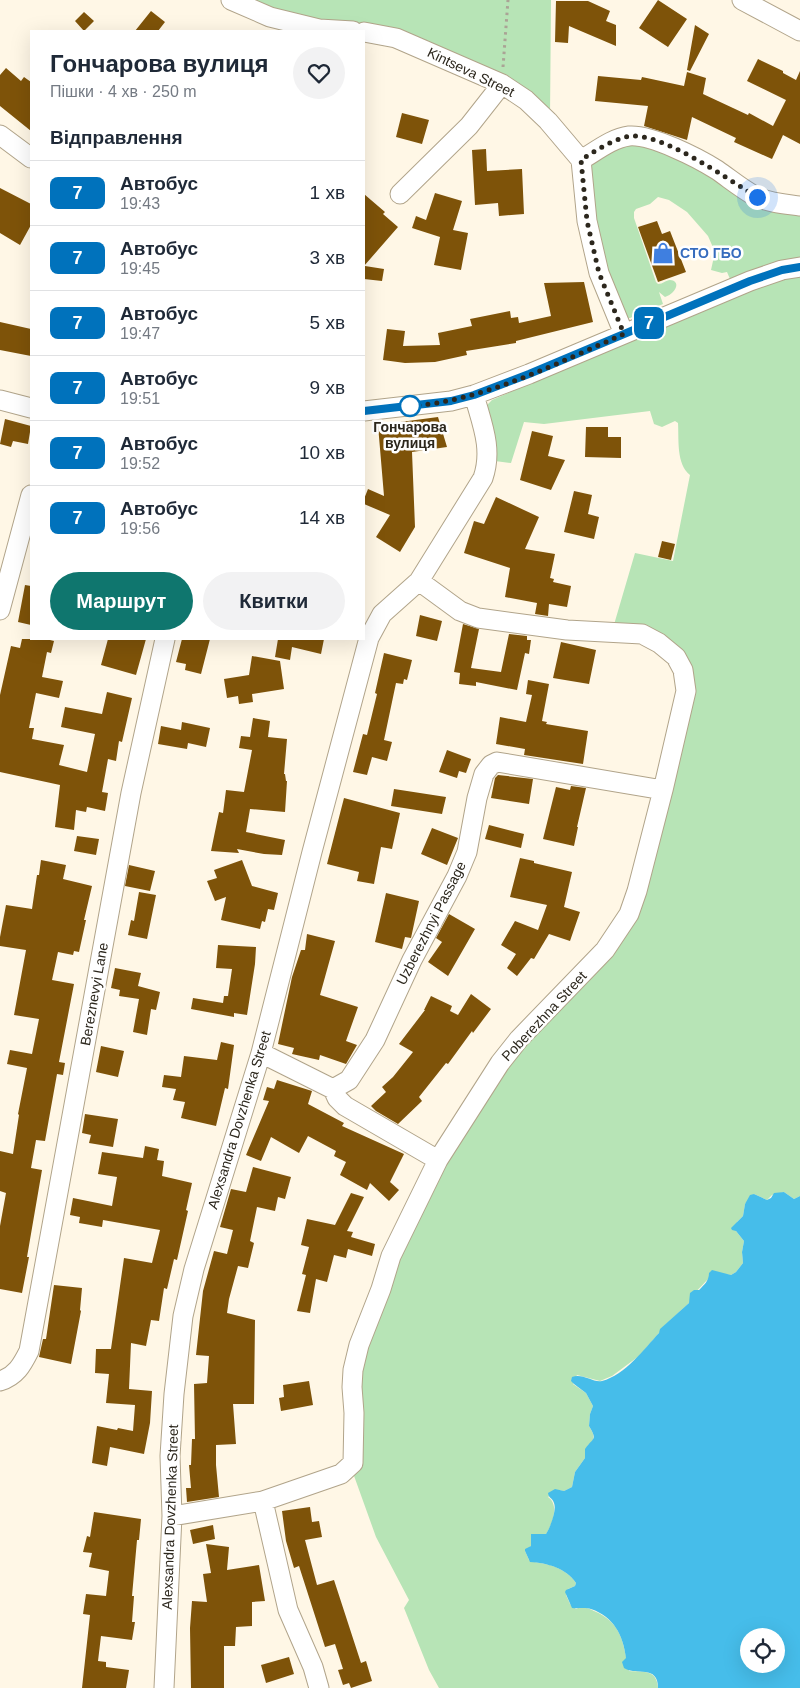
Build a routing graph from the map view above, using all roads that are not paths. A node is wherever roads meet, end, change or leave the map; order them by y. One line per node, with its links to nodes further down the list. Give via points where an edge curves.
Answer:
1 (231, 0): 3 (street, via 270,17)
2 (742, 0): 4 (street)
3 (336, 30)
4 (800, 31)
5 (365, 32): 6 (street, Kintseva Street, via 396,38)
6 (502, 84): 9 (street, Kintseva Street, via 526,100 548,121); 10 (street, via 469,126)
7 (0, 135): 8 (street)
8 (30, 157)
9 (581, 160): 11 (street, via 627,136 642,137 717,170 757,197); 13 (street, via 587,221 599,273)
10 (400, 194)
11 (800, 206)
12 (800, 267): 13 (street, via 750,281)
13 (624, 334): 14 (street)
14 (474, 395): 17 (street, via 451,401); 19 (street, Alexsandra Dovzhenka Street, via 486,439 487,467)
15 (0, 400): 16 (street)
16 (30, 408)
17 (365, 411)
18 (30, 499): 20 (street)
19 (419, 581): 22 (street, Poberezhna Street, via 460,611 478,618 567,630 642,634 676,657 683,670 686,691); 23 (street, Alexsandra Dovzhenka Street, via 382,614 369,638)
20 (0, 610)
21 (165, 640): 26 (street, Bereznevyi Lane, via 131,793 29,1351 10,1378)
22 (663, 790): 24 (street, Uzberezhnyi Passage, via 497,762 491,764 484,774 467,852 456,876 375,1040 349,1080); 25 (street, Poberezhna Street, via 637,891 620,930 500,1063)
23 (261, 1053): 24 (street); 28 (street, Alexsandra Dovzhenka Street, via 194,1269 183,1316 170,1456)
24 (333, 1088): 25 (street, via 345,1106)
25 (438, 1160): 27 (street, Poberezhna Street, via 391,1256 359,1345 352,1387 353,1463 341,1474)
26 (0, 1381)
27 (263, 1500): 28 (street); 30 (street, via 288,1610)
28 (172, 1516): 29 (street, Alexsandra Dovzhenka Street)
29 (164, 1688)
30 (319, 1688)

